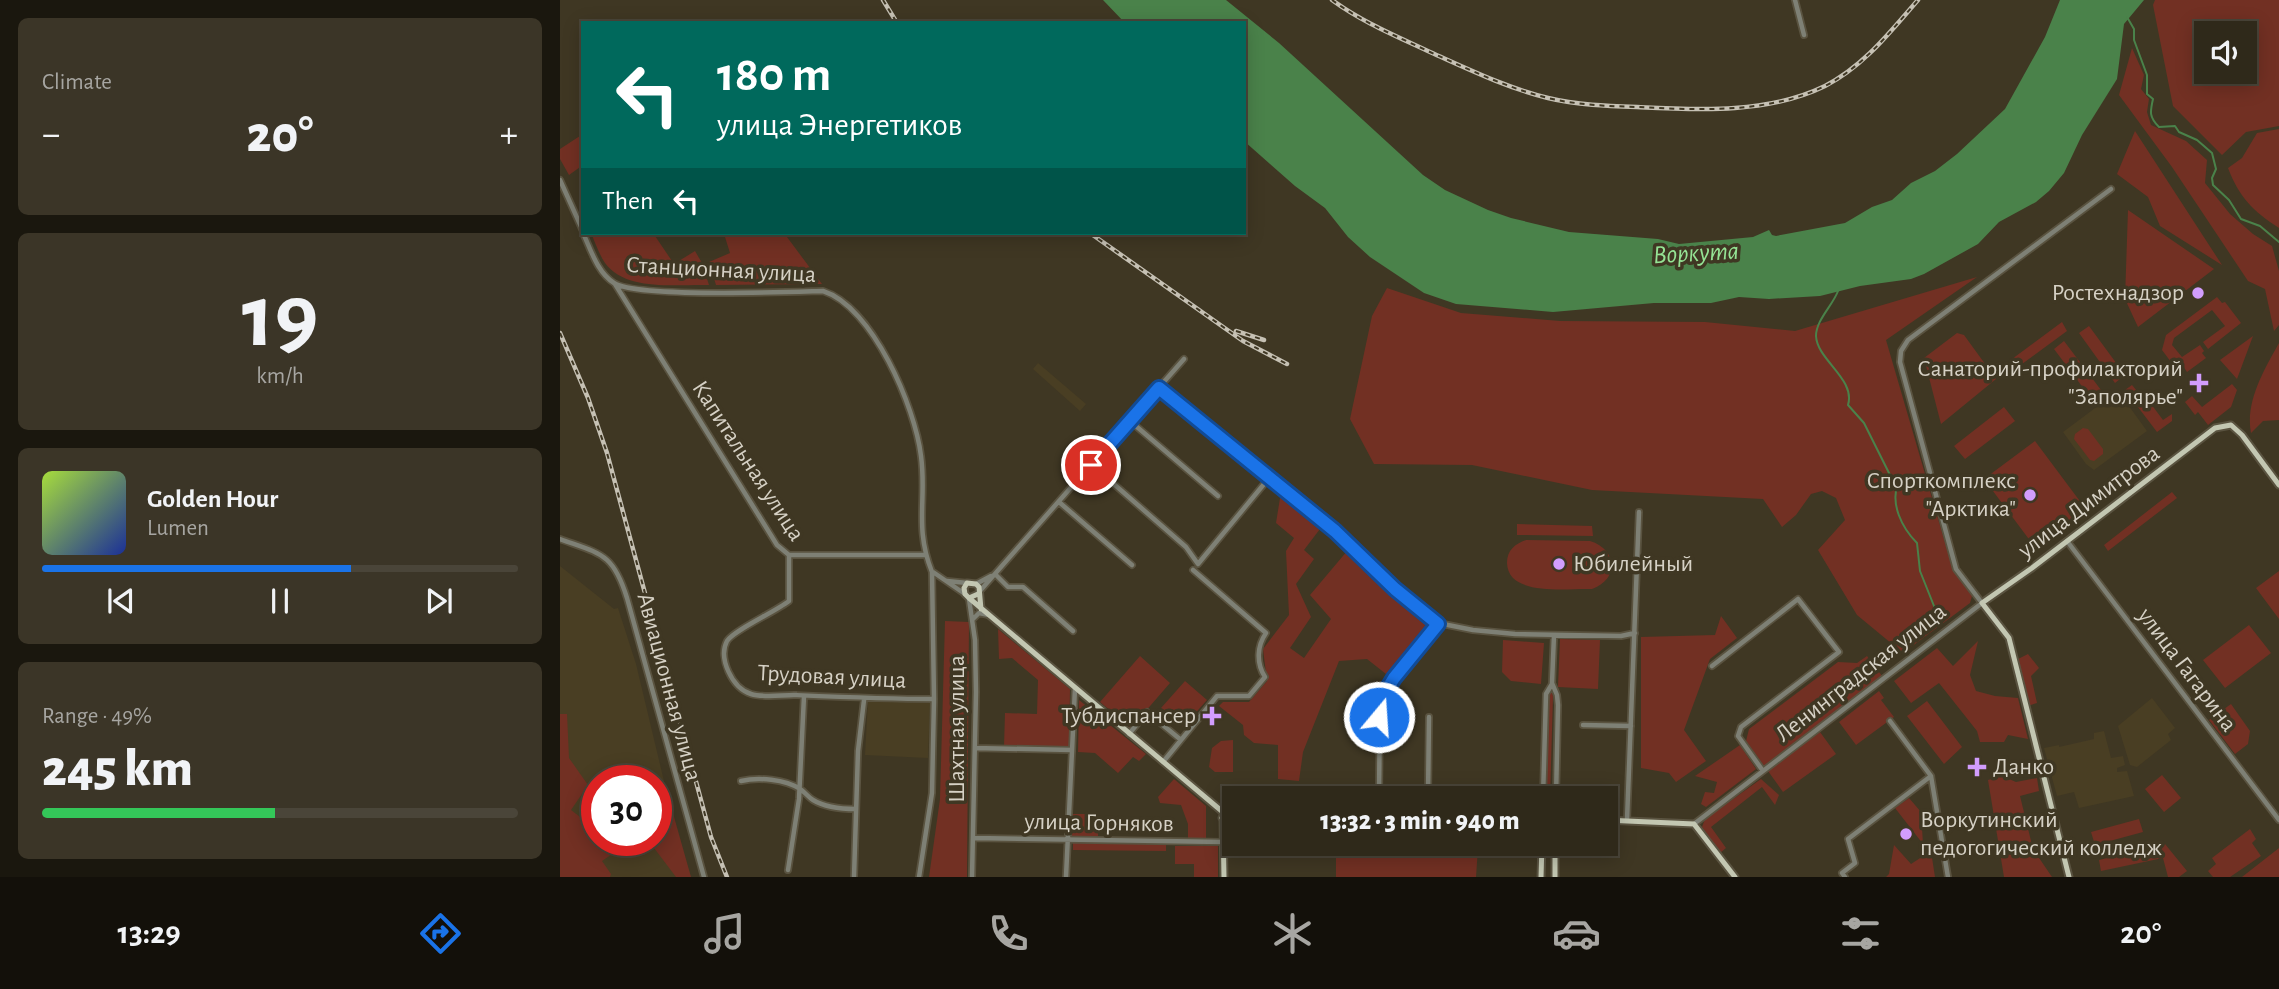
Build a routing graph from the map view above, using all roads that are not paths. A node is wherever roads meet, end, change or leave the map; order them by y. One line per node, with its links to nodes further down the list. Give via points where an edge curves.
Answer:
1 (1796, 0): 2 (street)
2 (1804, 35)
3 (560, 180): 5 (street, Станционная улица)
4 (2111, 189): 30 (street, via 1908,340 1901,351 1900,362 1956,569)
5 (581, 227)
6 (584, 235): 7 (street, Станционная улица, via 599,268)
7 (614, 283): 19 (street, Капитальная улица, via 777,545); 20 (street, Станционная улица, via 639,289 714,292 823,291 852,309 879,346 913,419 922,456 920,522)
8 (1184, 359): 9 (street)
9 (1159, 388): 10 (street); 12 (street)
10 (1130, 421): 11 (street); 14 (street)
11 (1091, 465): 12 (street, via 1186,547 1198,564); 15 (street)
12 (1269, 478): 34 (street)
13 (2279, 485): 18 (main road, улица Димитрова, via 2231,425 2215,428)
14 (1218, 496)
15 (1059, 502): 21 (street); 24 (street)
16 (1639, 512): 36 (street)
17 (560, 539): 75 (street, Авиационная улица, via 607,558 619,575)
18 (2067, 541): 30 (main road, улица Димитрова); 66 (street, улица Гагарина)
19 (789, 555): 20 (street); 39 (street, Капитальная улица, via 789,601 728,639 723,655)
20 (925, 555): 23 (street, Станционная улица)
21 (1132, 565)
22 (1193, 570): 50 (street, via 1266,633 1259,644 1265,677 1250,696 1217,696)
23 (932, 572): 25 (street); 43 (street)
24 (995, 574): 27 (street); 28 (street); 35 (street, via 1008,587 1023,587)
25 (946, 581): 26 (street); 29 (street)
26 (967, 583): 27 (main road); 29 (main road)
27 (976, 584): 28 (main road)
28 (979, 593): 29 (main road); 31 (main road)
29 (967, 596): 31 (main road); 33 (street, Шахтная улица)
30 (1982, 603): 54 (street, Ленинградская улица); 86 (main road, via 2008,638)
31 (981, 609): 32 (main road)
32 (989, 615): 33 (street, via 979,613); 41 (main road)
33 (973, 620): 51 (street, Шахтная улица)
34 (1438, 624): 37 (street); 57 (street, via 1380,701)
35 (1073, 631)
36 (1635, 633): 37 (street); 48 (street)
37 (1554, 635): 40 (street)
38 (1712, 666): 54 (street, Ленинградская улица, via 1798,599 1839,652 1741,727 1738,736)
39 (733, 681): 42 (street, Трудовая улица, via 750,694)
40 (1552, 683): 59 (street, via 1546,694); 60 (street, via 1558,695)
41 (1075, 688): 49 (main road); 52 (street)
42 (804, 696): 44 (street, Трудовая улица); 61 (street)
43 (934, 699): 44 (street, Трудовая улица); 77 (street, via 932,793)
44 (863, 700): 62 (street)
45 (1429, 717): 58 (street)
46 (1890, 721): 55 (street)
47 (1583, 725): 48 (street)
48 (1631, 726): 65 (street)
49 (1129, 734): 50 (street, via 1147,712); 53 (main road)
50 (1181, 740): 53 (street)
51 (975, 748): 52 (street); 68 (street, Шахтная улица)
52 (1072, 750): 69 (street)
53 (1163, 762): 63 (main road)
54 (1763, 771): 67 (street, Ленинградская улица)
55 (1931, 776): 84 (street, via 1848,839 1855,863 1842,873); 85 (street)
56 (741, 781): 61 (street, via 753,778)
57 (1379, 786)
58 (1428, 786)
59 (1543, 786)
60 (1556, 786)
61 (798, 787): 62 (street, via 814,801 837,809); 74 (street)
62 (856, 809): 76 (street)
63 (1222, 811)
64 (1618, 820): 65 (main road)
65 (1627, 820): 67 (main road)
66 (2279, 820)
67 (1694, 824): 83 (main road)
68 (974, 838): 69 (street, улица Горняков); 78 (street, Шахтная улица)
69 (1067, 840): 70 (street, улица Горняков); 79 (street)
70 (1222, 842)
71 (1224, 856): 80 (main road)
72 (1542, 856): 81 (main road)
73 (1555, 856): 82 (main road)
74 (788, 870)
75 (704, 877)
76 (854, 877)
77 (919, 877)
78 (972, 877)
79 (1066, 877)
80 (1224, 877)
81 (1541, 877)
82 (1555, 877)
83 (1735, 877)
84 (1845, 877)
85 (1948, 877)
86 (2069, 877)

